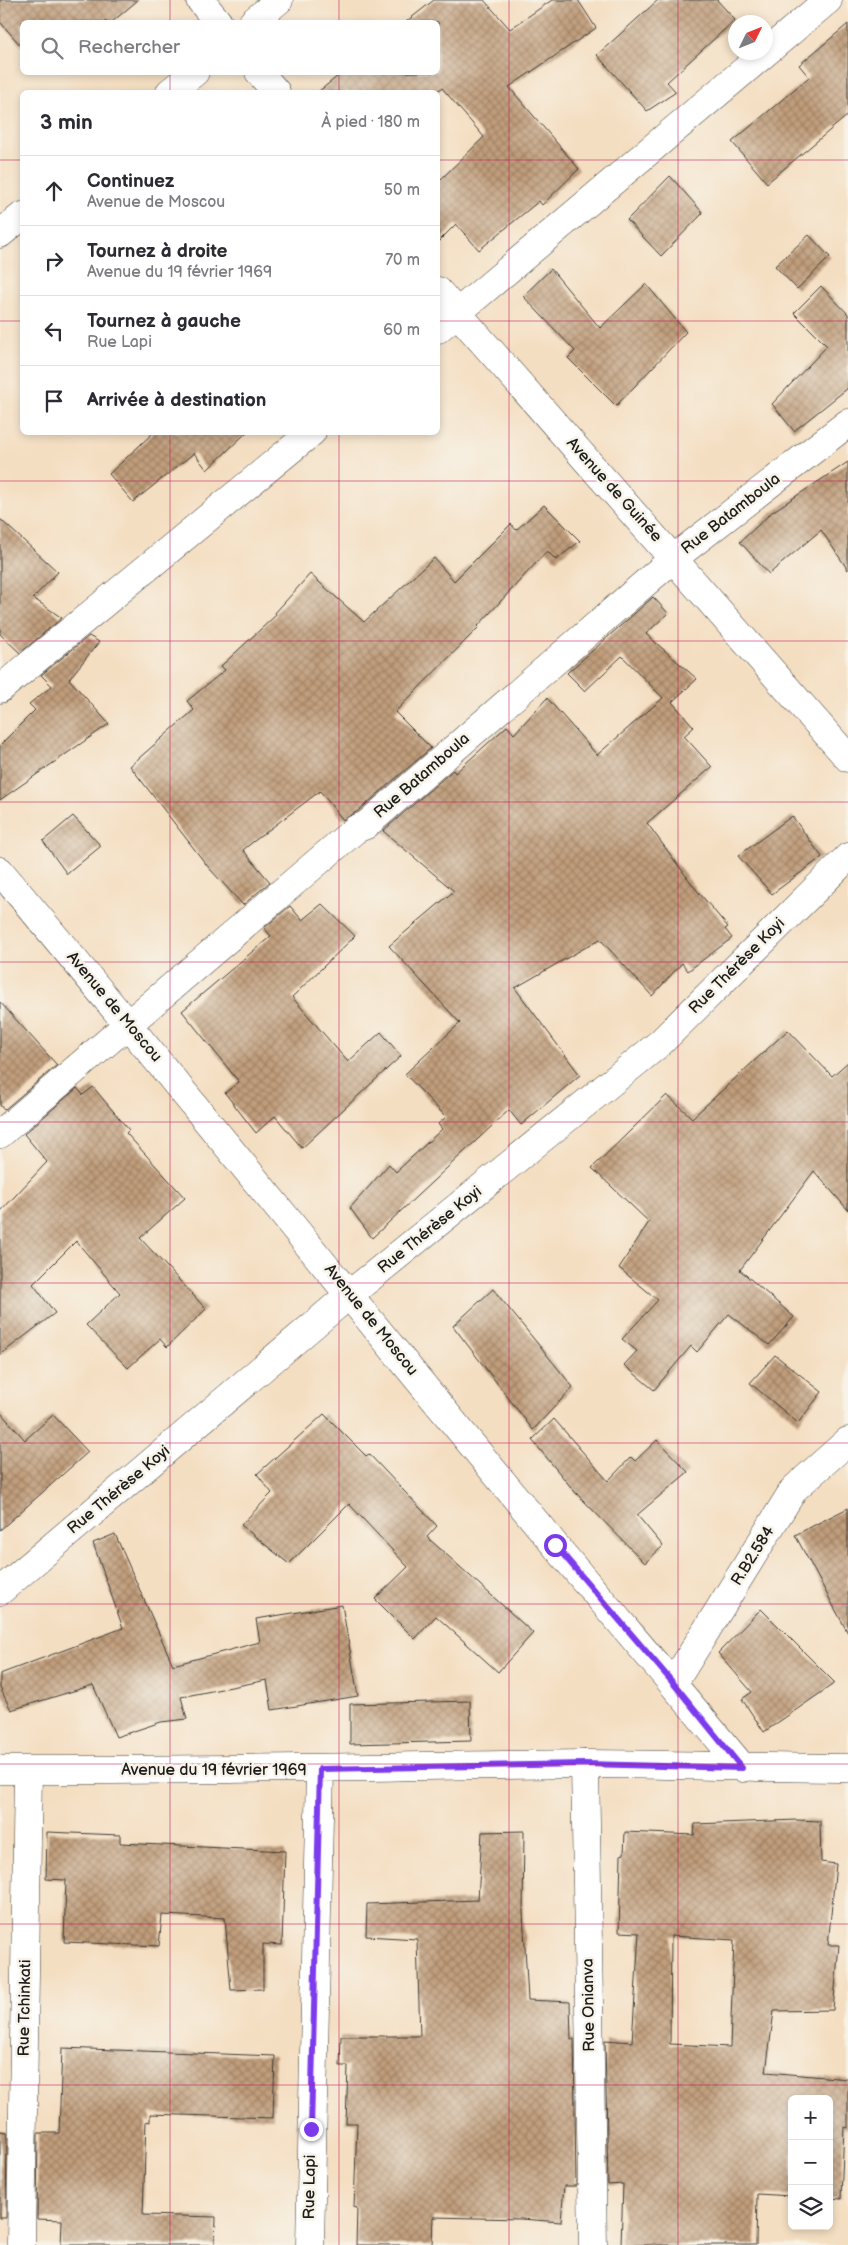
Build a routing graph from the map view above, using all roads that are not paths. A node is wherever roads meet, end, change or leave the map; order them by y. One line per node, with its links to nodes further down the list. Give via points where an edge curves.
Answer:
1 (200, 0): 4 (street)
2 (279, 0): 5 (street)
3 (828, 0): 13 (street)
4 (216, 20)
5 (256, 20)
6 (190, 75): 8 (street)
7 (262, 75): 9 (street)
8 (172, 90)
9 (274, 90)
10 (20, 218): 11 (street)
11 (0, 234)
12 (440, 298): 13 (street, Avenue de Guinée)
13 (447, 321): 16 (street, Avenue de Guinée)
14 (848, 423): 16 (street, Rue Batamboula)
15 (308, 435): 17 (street)
16 (674, 558): 18 (street, Avenue de Guinée); 21 (street, Rue Batamboula)
17 (0, 689)
18 (848, 758)
19 (848, 857): 23 (street, Rue Thérèse Koyi, via 660,1043)
20 (0, 871): 21 (street, Avenue de Moscou)
21 (130, 1024): 22 (street, Rue Batamboula); 23 (street, Avenue de Moscou)
22 (0, 1134)
23 (350, 1294): 25 (street, Rue Thérèse Koyi); 26 (street, Avenue de Moscou, via 555,1545)
24 (848, 1441): 26 (street, R.B2.584, via 794,1489)
25 (0, 1591)
26 (674, 1684): 28 (street, Avenue de Moscou)
27 (585, 1764): 28 (street, Avenue du 19 février 1969); 30 (street, Avenue du 19 février 1969); 35 (street, Rue Onianva)
28 (742, 1768): 29 (street, Avenue du 19 février 1969)
29 (848, 1768)
30 (320, 1769): 32 (street, Avenue du 19 février 1969); 34 (street, Rue Lapi)
31 (0, 1770): 32 (street, Avenue du 19 février 1969)
32 (28, 1770): 33 (street, Rue Tchinkati)
33 (21, 2245)
34 (310, 2245)
35 (593, 2245)

